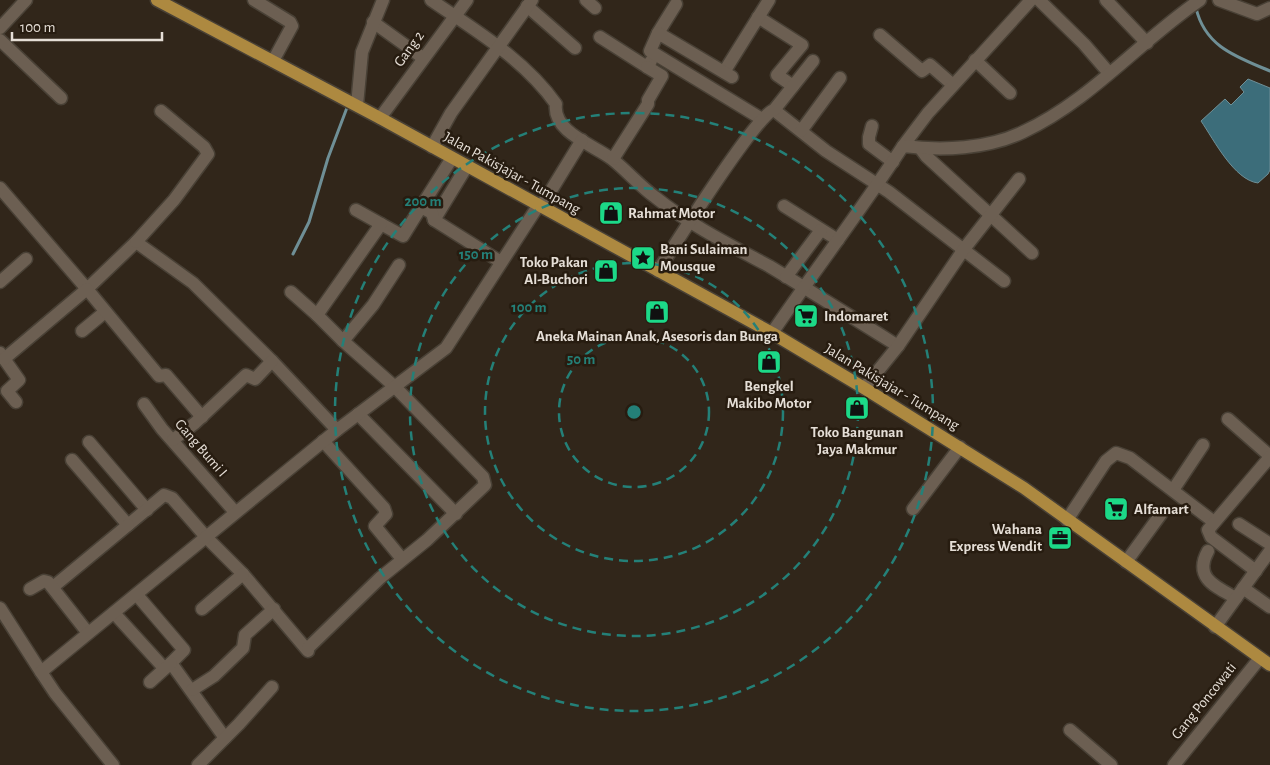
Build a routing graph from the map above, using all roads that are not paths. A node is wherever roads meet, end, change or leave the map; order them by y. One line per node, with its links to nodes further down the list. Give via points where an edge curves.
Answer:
1 (26, 0): 20 (street)
2 (157, 0): 14 (main road, Jalan Pakisjajar - Tumpang)
3 (254, 0): 31 (street, via 292,26)
4 (384, 0): 19 (street)
5 (431, 0): 17 (street)
6 (466, 0): 17 (street, Gang 2)
7 (769, 0): 18 (street)
8 (1031, 0): 30 (street)
9 (1039, 0): 34 (street)
10 (1106, 0): 25 (street)
11 (1219, 0): 16 (street, via 1257,14)
12 (1197, 2): 25 (street)
13 (530, 3): 26 (street); 27 (street)
14 (176, 4): 31 (main road, Jalan Pakisjajar - Tumpang)
15 (676, 4): 21 (street)
16 (1270, 8)
17 (454, 15): 26 (street); 29 (street, Gang 2)
18 (758, 17): 21 (street, via 728,74); 37 (street, via 802,45 777,75)
19 (373, 22): 29 (street); 40 (street, via 360,60)
20 (0, 28)
21 (658, 33): 28 (street, via 650,48)
22 (880, 35): 36 (street, via 922,71 930,64)
23 (600, 37): 33 (street)
24 (0, 40): 39 (street)
25 (1147, 43): 34 (street)
26 (498, 47): 47 (street, via 522,65 544,88 556,104 558,120); 49 (street, via 451,113)
27 (575, 48)
28 (655, 54): 33 (street); 44 (street)
29 (423, 58): 43 (street, Gang 2)
30 (976, 60): 36 (street); 38 (street)
31 (273, 61): 40 (main road, Jalan Pakisjajar - Tumpang)
32 (813, 61): 37 (street)
33 (648, 67): 52 (street, via 662,76)
34 (1108, 73): 50 (street, via 1070,103 1023,132 961,148)
35 (840, 78): 46 (street)
36 (953, 85): 48 (street, via 916,127)
37 (792, 86): 41 (street)
38 (1010, 93)
39 (61, 98)
40 (353, 103): 43 (main road, Jalan Pakisjajar - Tumpang)
41 (774, 110): 44 (street); 46 (street)
42 (161, 111): 68 (street, via 208,154 174,200)
43 (380, 118): 49 (main road, Jalan Pakisjajar - Tumpang)
44 (762, 119): 64 (street)
45 (872, 126): 53 (street, via 869,144)
46 (800, 131): 56 (street)
47 (582, 140): 52 (street); 58 (street, via 544,202)
48 (904, 146): 50 (street); 53 (street)
49 (432, 147): 51 (main road, Jalan Pakisjajar - Tumpang)
50 (920, 148): 62 (street)
51 (452, 158): 54 (main road, Jalan Pakisjajar - Tumpang); 60 (street)
52 (612, 159): 64 (street, via 655,197)
53 (893, 162): 56 (street)
54 (466, 166): 58 (main road, Jalan Pakisjajar - Tumpang); 63 (street)
55 (1019, 179): 62 (street)
56 (878, 185): 67 (street); 69 (street)
57 (0, 188): 79 (street)
58 (538, 206): 72 (street); 74 (main road, Jalan Pakisjajar - Tumpang)
59 (784, 206): 66 (street)
60 (422, 207): 63 (street, via 432,213); 65 (street, via 404,236)
61 (356, 210): 65 (street)
62 (991, 214): 69 (street); 70 (street)
63 (434, 220): 72 (street)
64 (690, 221): 74 (street); 75 (street)
65 (381, 224): 82 (street)
66 (821, 230): 67 (street); 75 (street)
67 (838, 240): 78 (street)
68 (136, 242): 79 (street); 88 (street, via 193,284)
69 (964, 249): 76 (street); 86 (street)
70 (1032, 253)
71 (26, 259): 77 (street)
72 (501, 262): 89 (street, via 446,348)
73 (399, 265): 85 (street, via 373,305)
74 (658, 271): 84 (main road, Jalan Pakisjajar - Tumpang)
75 (786, 277): 78 (street)
76 (1004, 281)
77 (0, 282)
78 (802, 287): 84 (street); 86 (street)
79 (87, 289): 81 (street); 87 (street)
80 (290, 292): 82 (street)
81 (105, 312): 83 (street); 94 (street, via 159,376 166,375)
82 (317, 315): 85 (street)
83 (82, 331)
84 (772, 333): 90 (main road, Jalan Pakisjajar - Tumpang)
85 (342, 341): 89 (street)
86 (898, 346): 90 (street)
87 (2, 356): 91 (street, via 19,380 7,391)
88 (272, 361): 94 (street, via 255,379 246,375); 96 (street)
89 (394, 386): 93 (street); 108 (street, via 486,481 482,490)
90 (864, 388): 101 (main road, Jalan Pakisjajar - Tumpang)
91 (16, 402)
92 (144, 404): 97 (street, Gang Bumi I)
93 (358, 414): 96 (street); 108 (street)
94 (202, 416): 97 (street)
95 (1228, 419): 102 (street)
96 (337, 430): 98 (street)
97 (173, 440): 107 (street, Gang Bumi I)
98 (323, 441): 107 (street); 118 (street, via 384,508 386,514 375,526)
99 (89, 442): 106 (street)
100 (1203, 445): 104 (street)
101 (960, 447): 105 (street); 110 (main road, Jalan Pakisjajar - Tumpang)
102 (1270, 456): 111 (street)
103 (72, 460): 113 (street)
104 (1172, 490): 110 (street, via 1130,458 1116,453 1106,461); 111 (street)
105 (913, 509)
106 (147, 510): 113 (street); 114 (street, via 162,496 167,496)
107 (235, 512): 114 (street)
108 (456, 514): 118 (street)
109 (1161, 514): 119 (street)
110 (1067, 520): 119 (main road, Jalan Pakisjajar - Tumpang)
111 (1214, 522): 120 (street, via 1208,530 1211,536)
112 (1239, 524): 115 (street)
113 (128, 525): 122 (street)
114 (207, 538): 121 (street); 125 (street)
115 (1270, 544)
116 (1208, 551): 124 (street, via 1203,564 1206,579 1210,584)
117 (1270, 551): 120 (street)
118 (402, 559): 129 (street, via 308,649)
119 (1126, 562): 131 (main road, Jalan Pakisjajar - Tumpang)
120 (1256, 571): 124 (street)
121 (243, 574): 128 (street); 129 (street)
122 (53, 587): 123 (street, via 44,581); 132 (street)
123 (30, 589)
124 (1239, 593): 127 (street); 131 (street)
125 (137, 594): 130 (street); 134 (street, via 184,650)
126 (0, 608): 135 (street)
127 (1270, 608)
128 (202, 609)
129 (274, 609): 138 (street, via 245,635 243,648 214,676)
130 (114, 613): 132 (street); 134 (street)
131 (1216, 626): 133 (main road, Jalan Pakisjajar - Tumpang)
132 (88, 633): 135 (street)
133 (1265, 662): 144 (street, Gang Poncowati)
134 (168, 666): 136 (street); 138 (street)
135 (41, 672): 141 (street, via 54,694)
136 (150, 682)
137 (272, 687): 140 (street)
138 (192, 690): 140 (street)
139 (1070, 730): 143 (street)
140 (225, 738): 142 (street)
141 (113, 765)
142 (198, 765)
143 (1111, 765)
144 (1174, 765)

